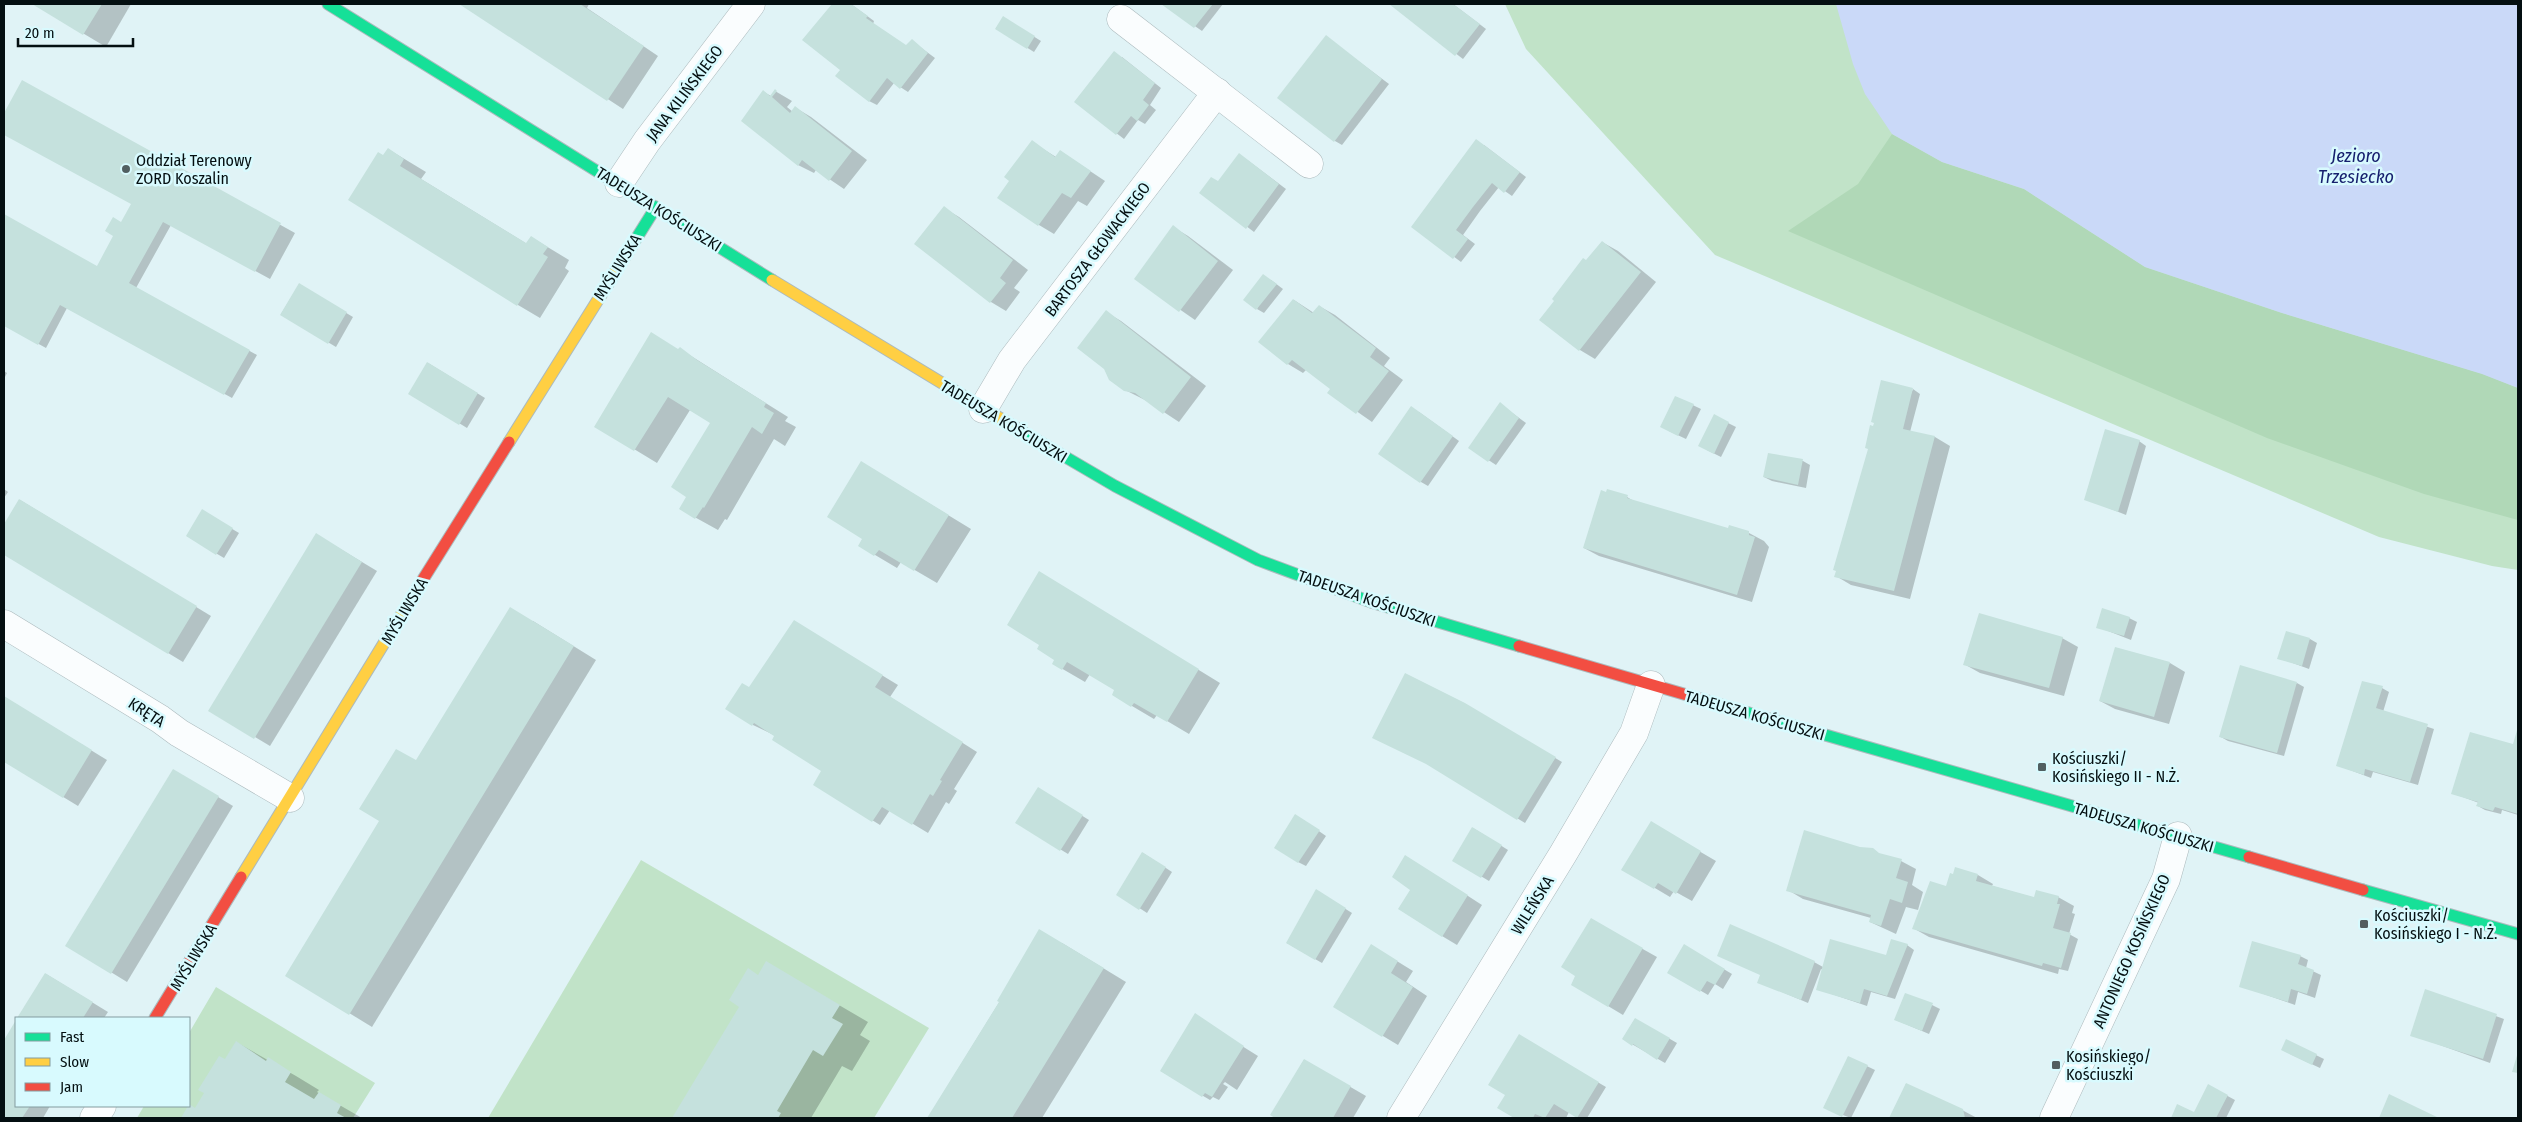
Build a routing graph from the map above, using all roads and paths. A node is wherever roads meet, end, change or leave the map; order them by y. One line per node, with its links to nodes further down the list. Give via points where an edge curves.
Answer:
1 (328, 4): 6 (street, TADEUSZA KOŚCIUSZKI)
2 (751, 4): 6 (street, JANA KILIŃSKIEGO)
3 (1121, 19): 4 (street)
4 (1216, 92): 5 (street); 8 (street, BARTOSZA GŁOWACKIEGO, via 1012,360)
5 (1309, 164)
6 (619, 183): 7 (street, TADEUSZA KOŚCIUSZKI)
7 (656, 207): 8 (street, TADEUSZA KOŚCIUSZKI); 11 (street, MYŚLIWSKA)
8 (984, 409): 10 (street, TADEUSZA KOŚCIUSZKI, via 1115,486 1258,560 1371,602)
9 (4, 624): 11 (street, KRĘTA)
10 (1651, 685): 12 (street, TADEUSZA KOŚCIUSZKI); 17 (street, WILEŃSKA, via 1634,733)
11 (290, 798): 14 (street, MYŚLIWSKA)
12 (2178, 836): 13 (street, TADEUSZA KOŚCIUSZKI); 18 (street, ANTONIEGO KOSIŃSKIEGO, via 2166,879)
13 (2518, 934)
14 (156, 1017)
15 (101, 1107): 16 (street)
16 (94, 1118)
17 (1401, 1118)
18 (2054, 1118)

